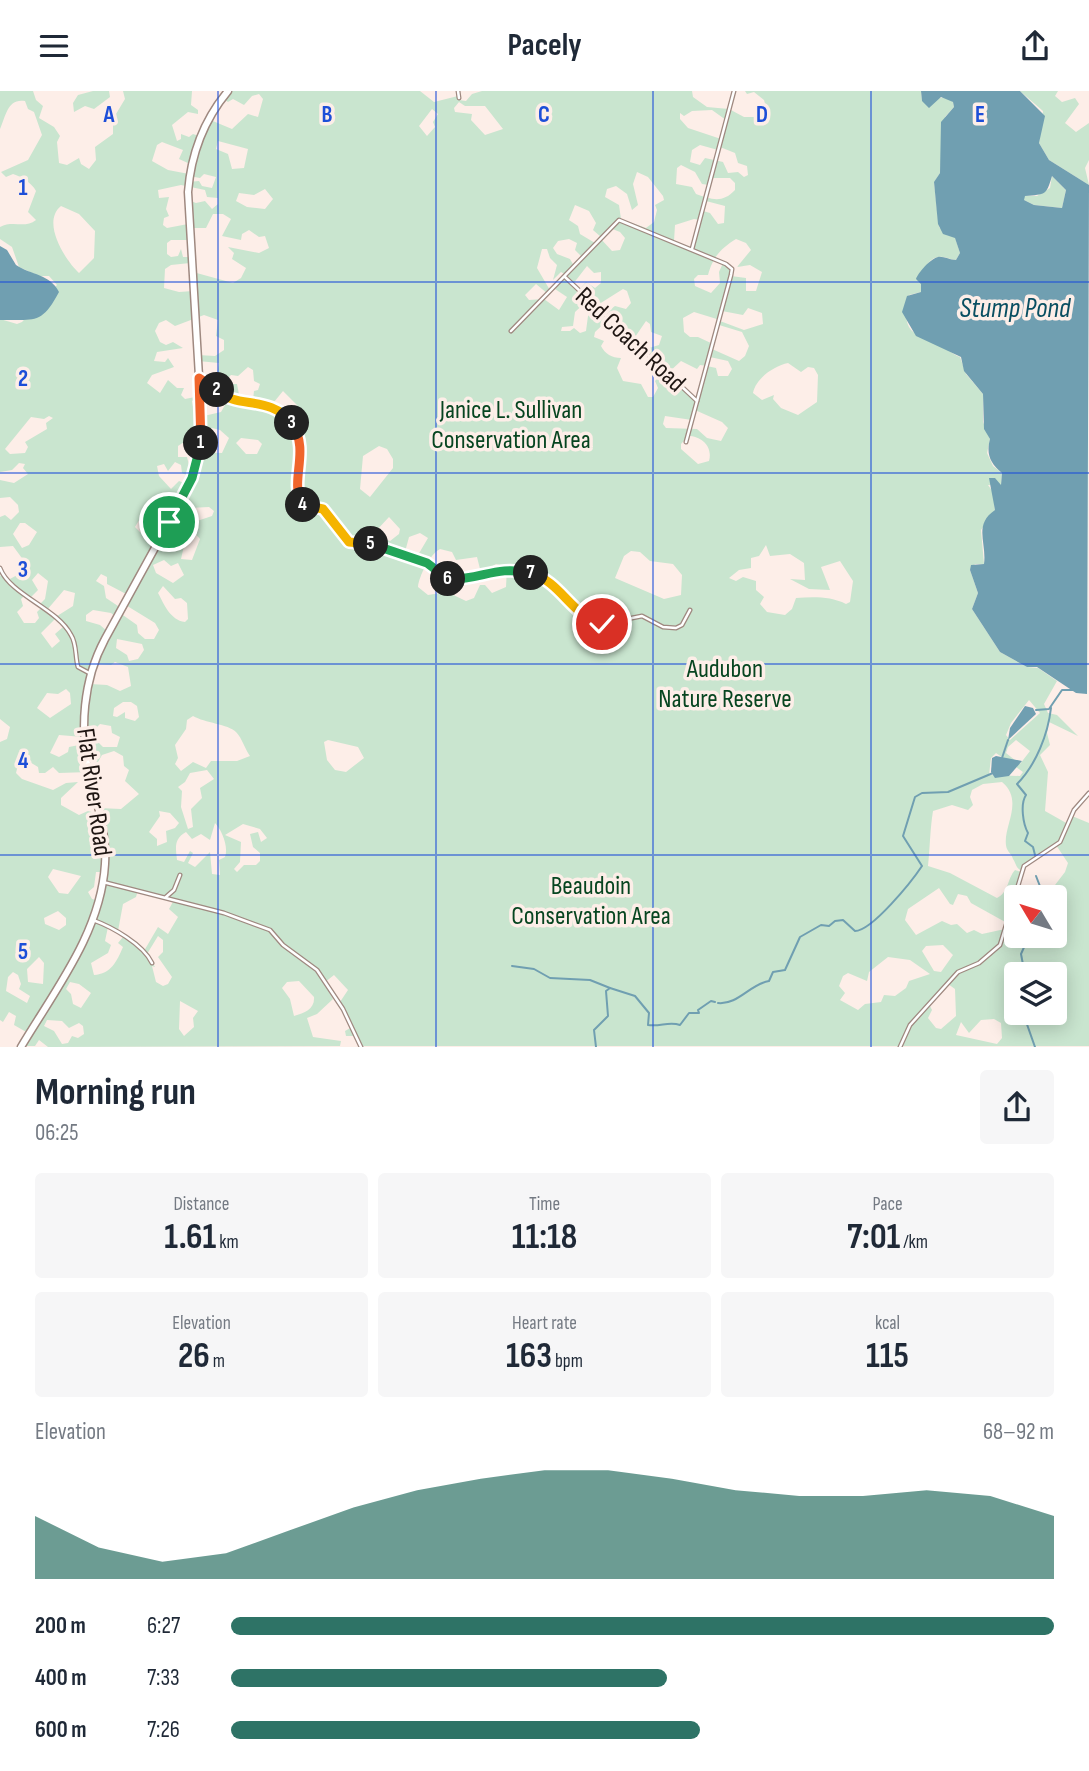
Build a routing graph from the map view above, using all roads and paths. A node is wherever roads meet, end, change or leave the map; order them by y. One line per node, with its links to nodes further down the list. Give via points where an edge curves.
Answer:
1 (228, 91): 8 (main road, Flat River Road, via 201,132 188,181)
2 (458, 91): 4 (street)
3 (734, 91): 5 (street)
4 (458, 98)
5 (692, 249): 6 (street, via 621,219); 9 (street, via 726,264 732,272)
6 (565, 277): 7 (street); 9 (street, Red Coach Road)
7 (511, 331)
8 (199, 378): 12 (street, via 227,399 259,403 289,418 301,439 301,503 323,509 349,542 383,546 404,558 427,563 446,579 474,579 503,569 539,576 581,614 602,624 642,616 676,628); 13 (main road, Flat River Road, via 201,441 194,472 102,643)
9 (698, 401): 10 (street)
10 (686, 442)
11 (0, 568): 13 (street, via 10,583 35,599 68,631 78,667)
12 (690, 610)
13 (91, 674): 16 (main road, Flat River Road, via 84,737 104,834)
14 (1089, 793): 22 (street, via 1074,810 1060,842 1024,866 1000,945 979,963 958,972 909,1025)
15 (180, 874): 17 (street)
16 (103, 882): 17 (street); 18 (main road, Flat River Road)
17 (166, 897): 21 (street, via 270,930 316,968)
18 (93, 920): 19 (street, via 116,930); 20 (main road, Flat River Road)
19 (152, 963)
20 (21, 1047)
21 (361, 1047)
22 (900, 1047)

